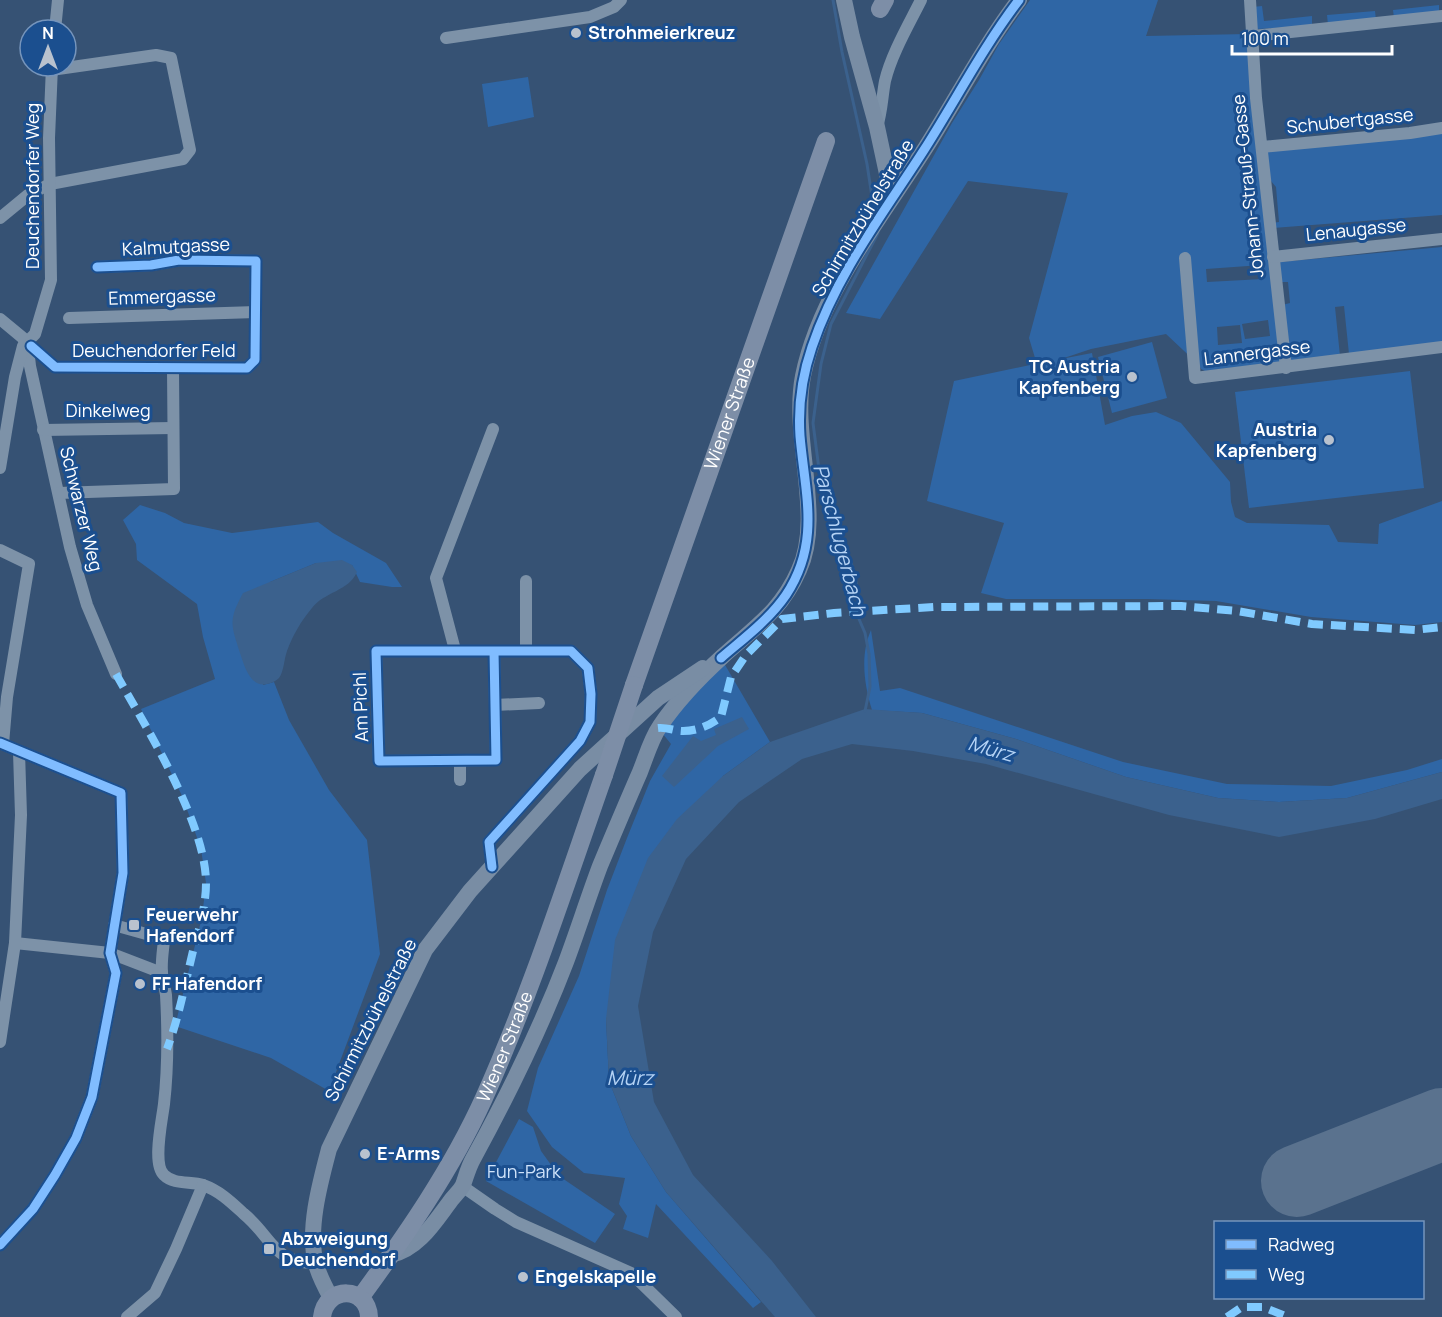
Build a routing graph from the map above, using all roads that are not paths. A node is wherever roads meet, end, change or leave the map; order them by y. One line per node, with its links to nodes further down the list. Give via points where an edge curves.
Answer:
1 (58, 0): 8 (street)
2 (844, 0): 13 (main road)
3 (921, 0): 13 (street, via 885,81)
4 (1019, 0): 18 (main road, Schirmitzbühelstraße, via 994,33)
5 (1250, 0): 9 (street, Johann-Strauß-Gasse)
6 (616, 2): 10 (street, via 590,17)
7 (1442, 16): 9 (street)
8 (57, 18)
9 (1253, 36): 16 (street, Johann-Strauß-Gasse)
10 (446, 38)
11 (78, 65): 17 (street, via 156,55 171,58 190,150 183,159)
12 (52, 78): 17 (street, Deuchendorfer Weg)
13 (877, 127): 18 (main road)
14 (1442, 128): 16 (street, Schubertgasse)
15 (826, 141): 61 (main road, Wiener Straße, bridge, via 536,969 484,1099 445,1173)
16 (1262, 147): 21 (street, Johann-Strauß-Gasse)
17 (50, 184): 19 (street, via 28,195); 28 (street, Deuchendorfer Weg, via 51,280 35,334)
18 (892, 197): 42 (main road, Schirmitzbühelstraße, via 833,293 803,374 800,435 808,511 805,558 771,615)
19 (0, 218)
20 (1442, 239): 21 (street, Lenaugasse)
21 (1273, 257): 30 (street, Johann-Strauß-Gasse)
22 (1185, 258): 30 (street, Lannergasse, via 1195,378)
23 (256, 261): 24 (street, Kalmutgasse, via 179,260); 25 (street, Deuchendorfer Feld)
24 (97, 267)
25 (256, 312): 26 (street, Emmergasse); 31 (street, Deuchendorfer Feld, via 255,360 247,368)
26 (69, 318)
27 (0, 319): 28 (street, Deuchendorfer Feld)
28 (27, 343): 31 (street, Deuchendorfer Feld, via 55,367); 34 (street, Schwarzer Weg); 35 (street, Deuchendorfer Weg, via 7,421)
29 (1442, 347): 30 (street, Lannergasse)
30 (1286, 368)
31 (173, 369): 32 (street)
32 (173, 428): 34 (street, Dinkelweg); 36 (street, via 174,489)
33 (493, 429): 39 (street, via 436,578)
34 (43, 430): 36 (street, Schwarzer Weg)
35 (0, 468)
36 (58, 493): 43 (street, Schwarzer Weg, via 87,605)
37 (0, 550): 48 (street, via 28,564)
38 (526, 581): 41 (street)
39 (456, 650): 40 (street, Am Pichl); 50 (street, Am Pichl, via 376,651 379,761)
40 (494, 651): 41 (street, Am Pichl); 45 (street, Am Pichl)
41 (526, 651): 52 (street, Am Pichl, via 571,651 588,669 590,722 580,741 489,842)
42 (721, 658): 46 (main road, Schirmitzbühelstraße, via 658,698); 47 (main road)
43 (116, 674)
44 (539, 703): 45 (street)
45 (495, 705): 50 (street, Am Pichl, via 496,760)
46 (636, 718): 47 (main road); 52 (main road, Schirmitzbühelstraße, via 580,769)
47 (658, 728): 59 (main road, via 556,985 508,1095)
48 (2, 743): 49 (street)
49 (19, 752): 53 (street, via 121,793 123,873); 54 (street, via 21,815)
50 (460, 762): 51 (street)
51 (460, 780)
52 (492, 867): 62 (main road, Schirmitzbühelstraße, via 425,950 328,1149 314,1220)
53 (114, 925): 55 (street); 56 (street, via 164,940)
54 (15, 944): 55 (street); 57 (street)
55 (110, 953): 56 (street); 60 (street, via 116,973 92,1097 76,1138 55,1175 33,1209)
56 (162, 972): 58 (street, via 167,1048 159,1167 171,1180)
57 (0, 1042)
58 (202, 1185): 62 (street, via 220,1193 247,1216 286,1258 305,1263); 65 (street, via 155,1293)
59 (462, 1186): 61 (main road, via 423,1235); 68 (street, via 516,1222 631,1274)
60 (0, 1245)
61 (392, 1255): 64 (main road, Wiener Straße)
62 (315, 1260): 63 (main road)
63 (331, 1298): 64 (main road, via 344,1293); 66 (main road)
64 (360, 1298): 67 (main road)
65 (127, 1317)
66 (322, 1317)
67 (369, 1317)
68 (676, 1317)

